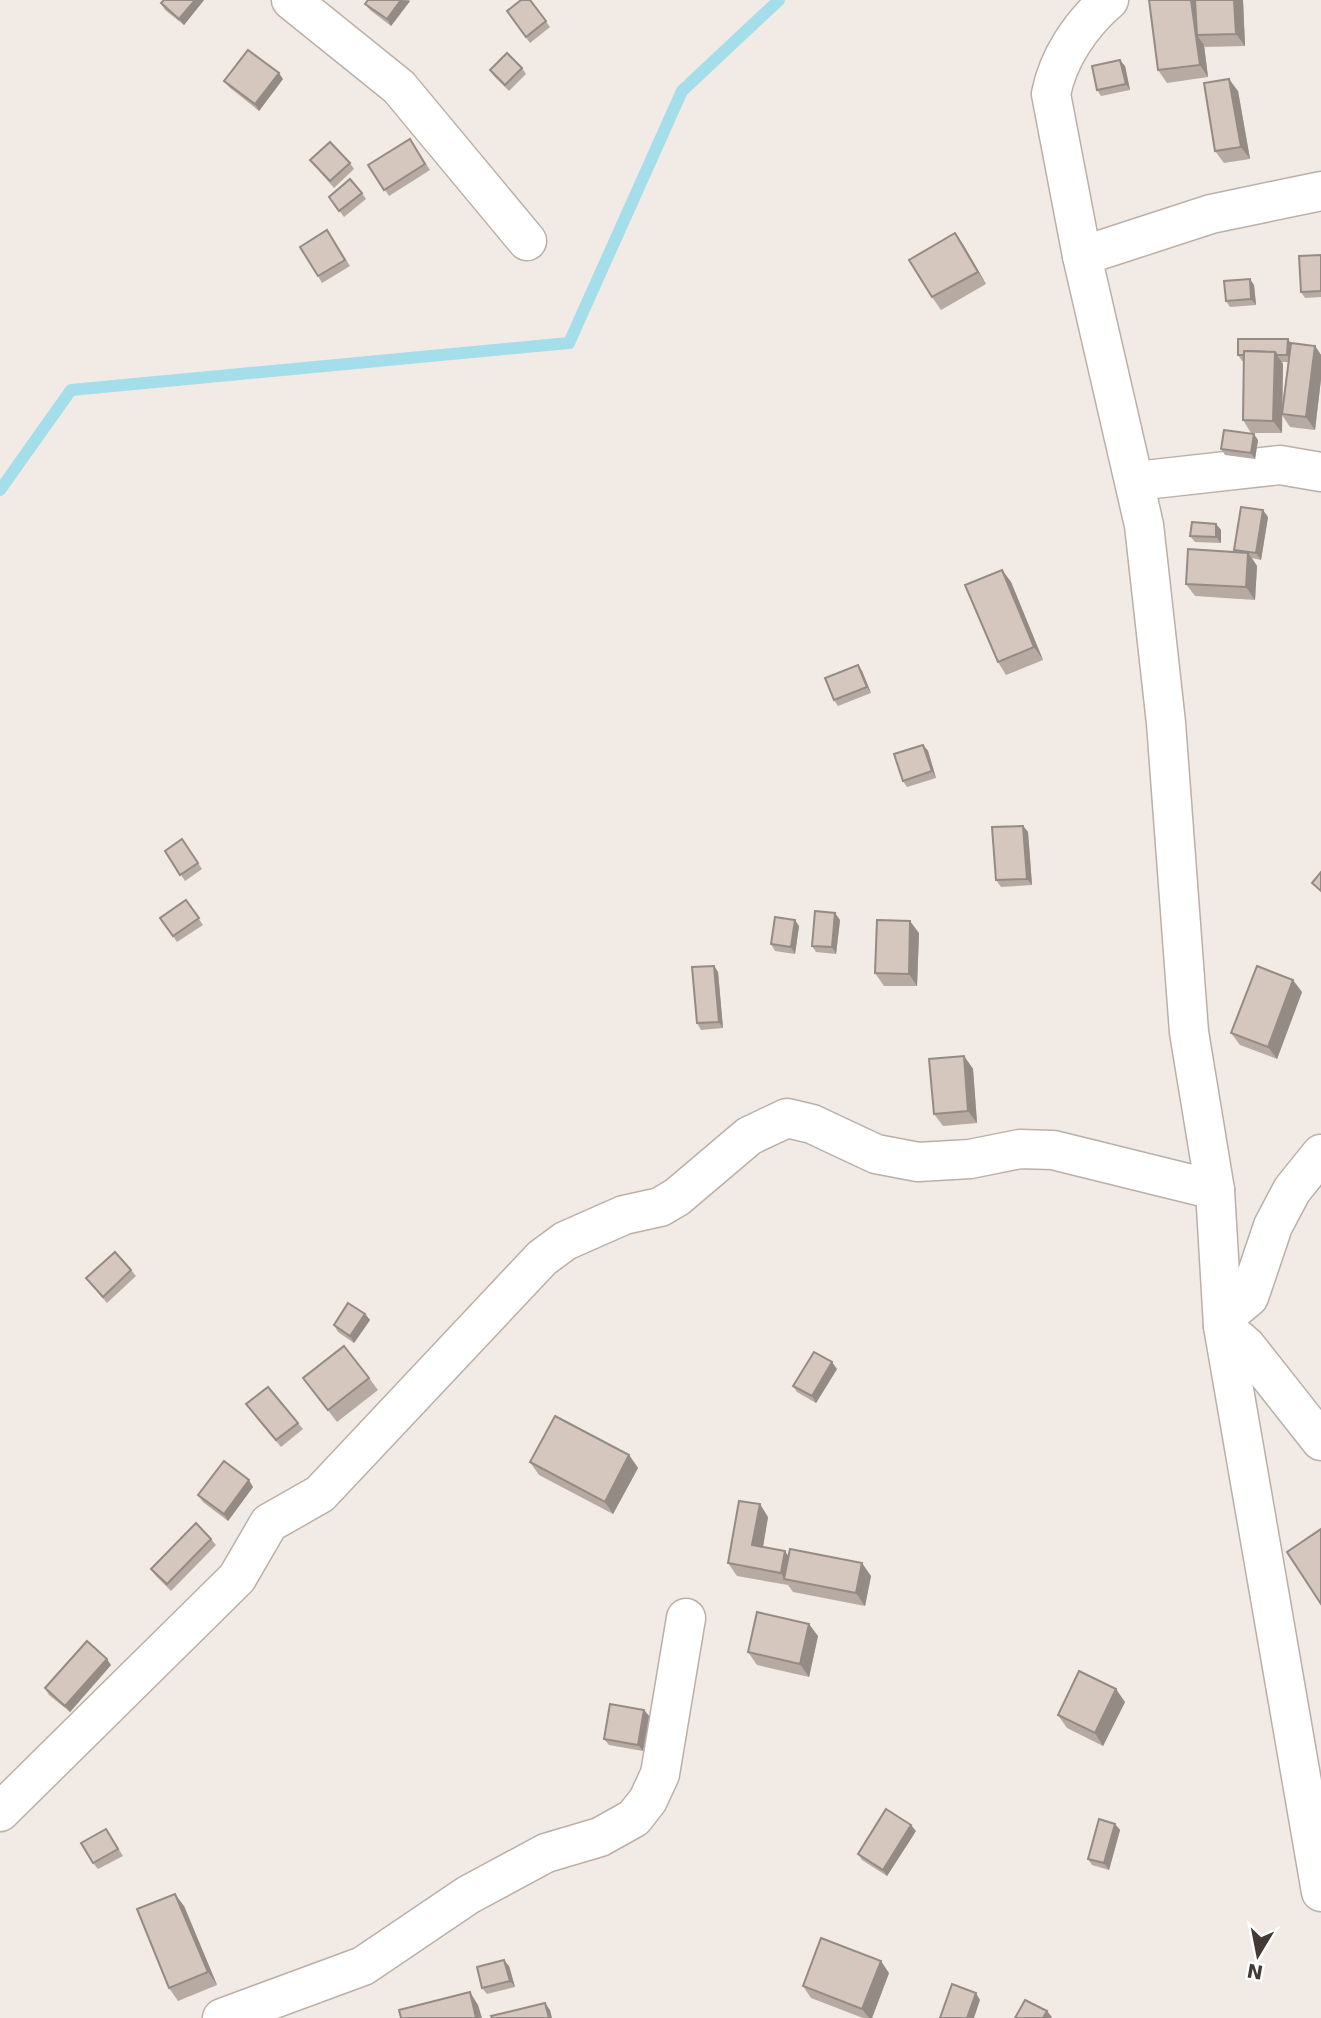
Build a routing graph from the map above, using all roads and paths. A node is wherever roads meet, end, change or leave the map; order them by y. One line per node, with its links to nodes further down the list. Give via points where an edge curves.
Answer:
1 (291, 0): 4 (street, via 399,86)
2 (1109, 0): 5 (street, via 1068,47 1051,94)
3 (1321, 191): 5 (street, via 1211,214)
4 (527, 241)
5 (1082, 256): 7 (street)
6 (1321, 472): 7 (street, via 1280,465)
7 (1136, 481): 9 (street, via 1166,723 1189,1032)
8 (1321, 1154): 10 (street, via 1292,1190 1273,1226 1249,1297)
9 (1215, 1190): 10 (street); 13 (street, via 1053,1150 1020,1149 970,1159 918,1162 876,1154 812,1124 787,1118 776,1121 749,1136 660,1207 624,1215 565,1241 542,1258 320,1494 269,1523 237,1578)
10 (1223, 1318): 11 (street); 14 (street)
11 (1321, 1441)
12 (686, 1618): 15 (street, via 660,1774 634,1818 600,1837 546,1853 468,1895 363,1966)
13 (0, 1812)
14 (1321, 1892)
15 (222, 2018)

